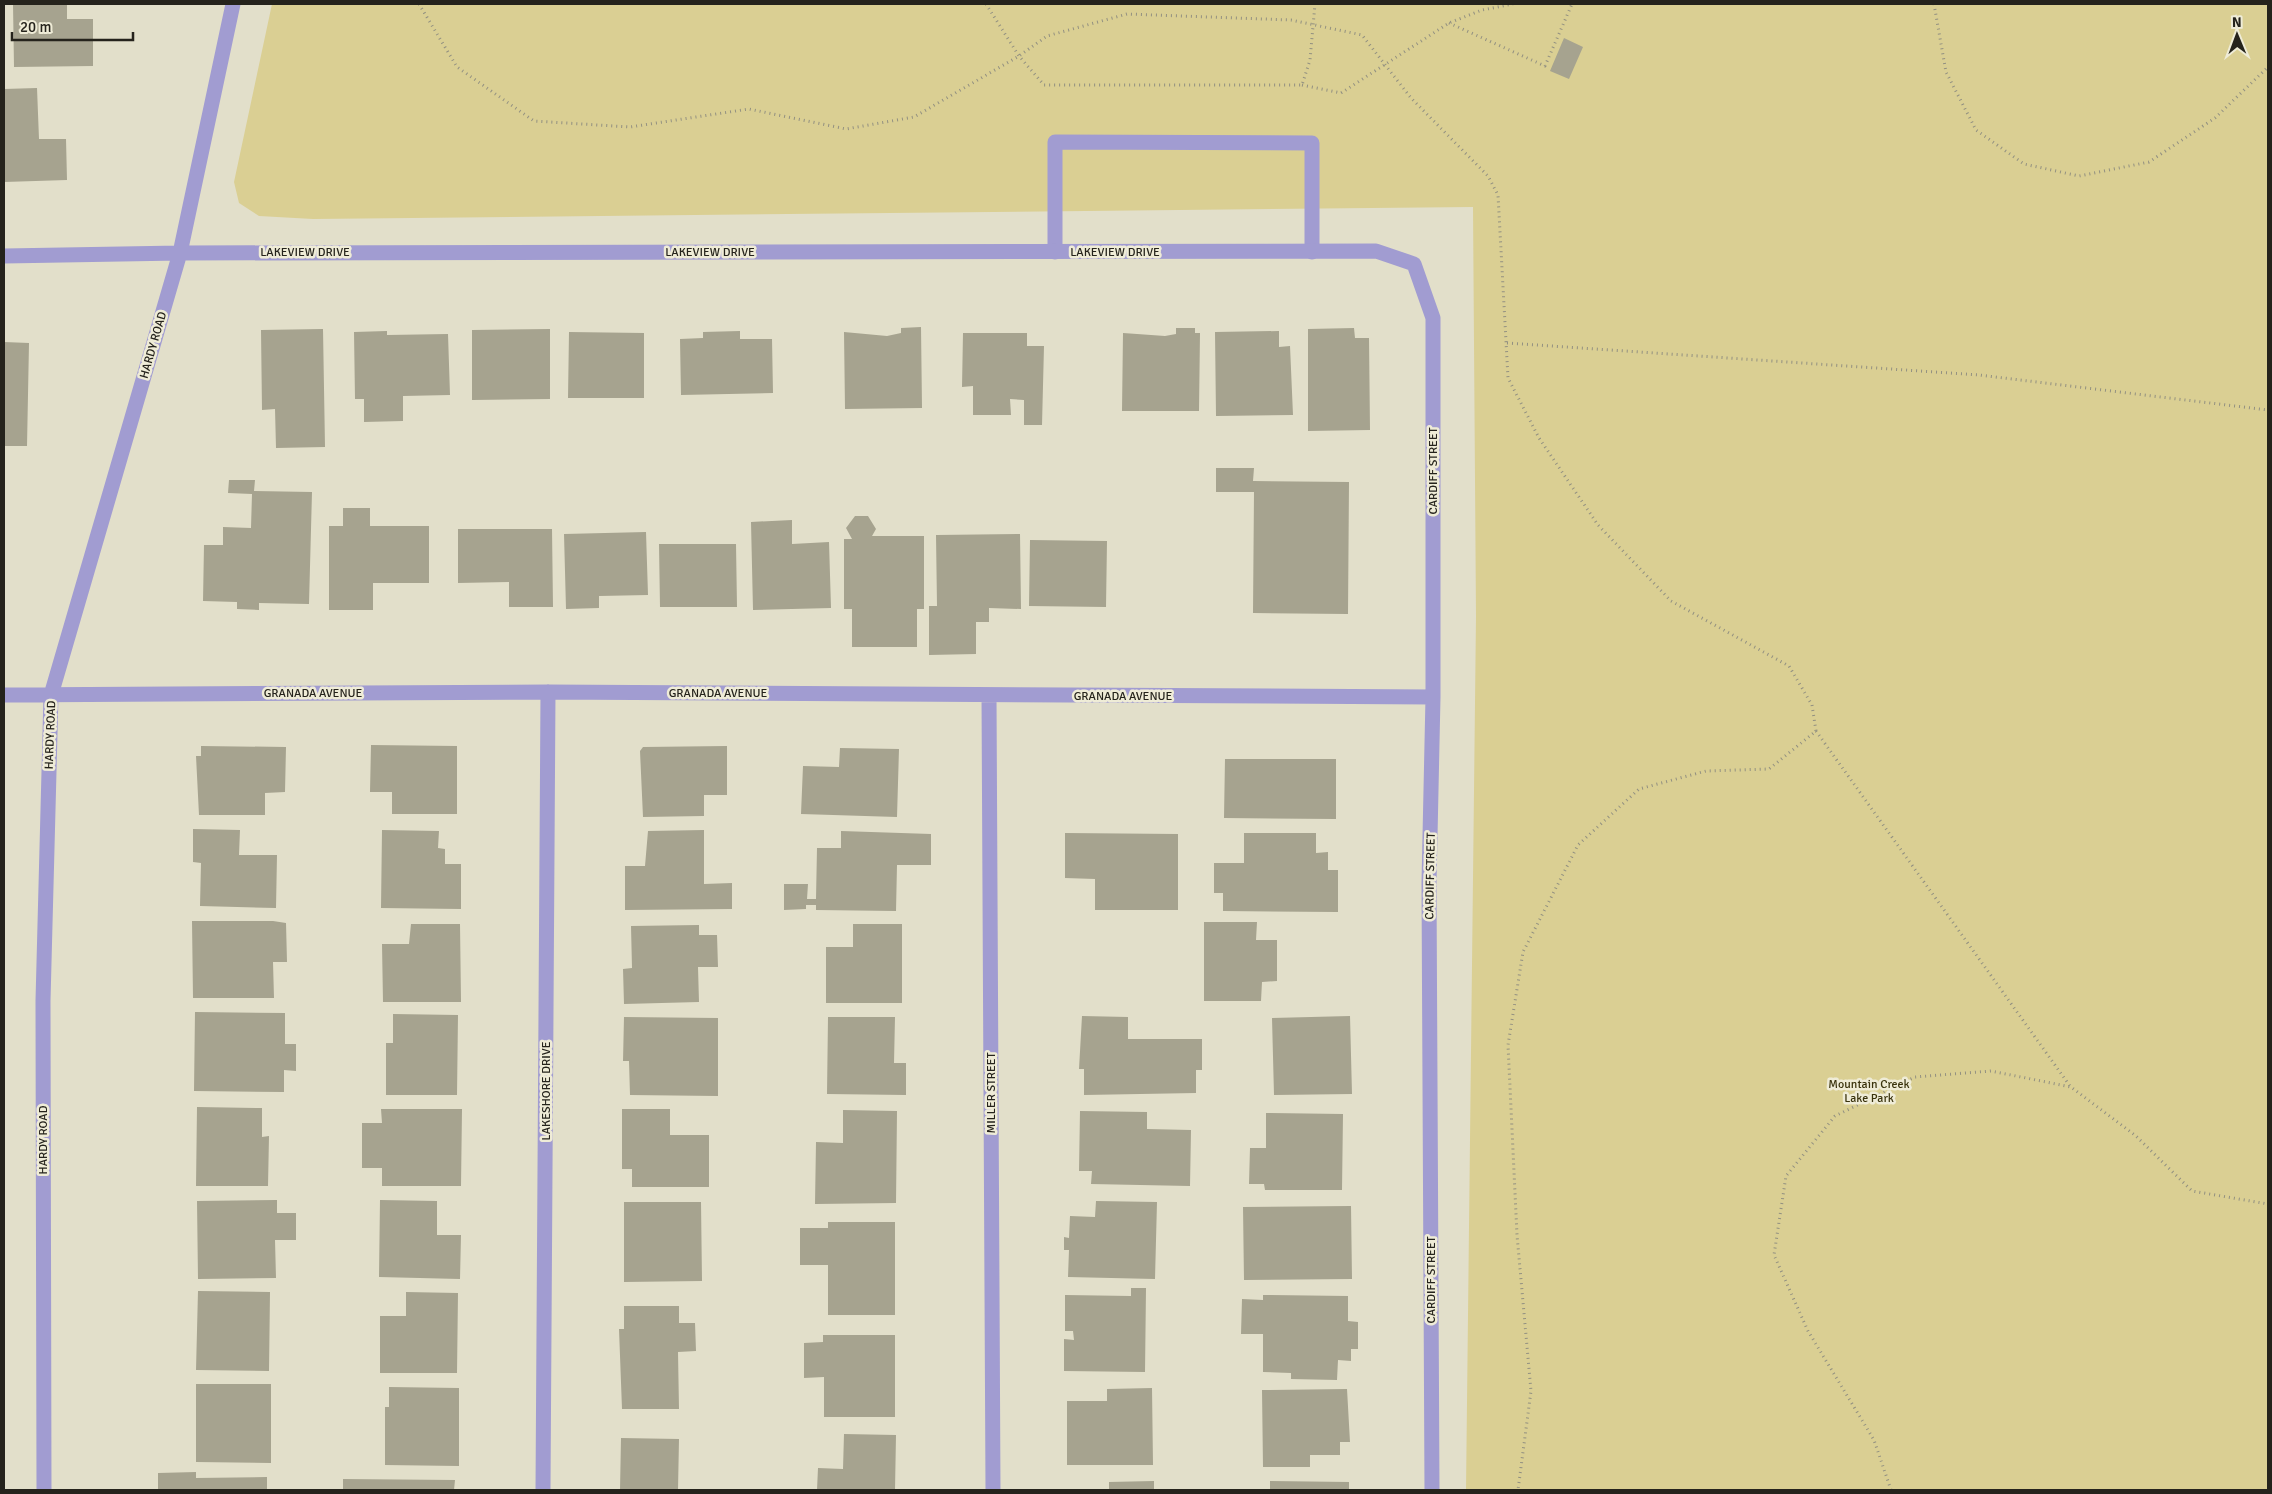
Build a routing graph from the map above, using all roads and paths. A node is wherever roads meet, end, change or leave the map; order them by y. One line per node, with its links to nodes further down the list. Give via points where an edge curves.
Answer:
1 (233, 4): 16 (street, HARDY ROAD)
2 (419, 4): 10 (path, via 457,67 534,121 630,127 749,109 846,129 914,117)
3 (986, 4): 10 (path)
4 (1314, 4): 9 (path)
5 (1513, 4): 8 (path, via 1482,10)
6 (1572, 4): 8 (path, via 1545,66)
7 (1934, 4): 12 (path, via 1946,72 1976,130 2024,164 2079,176 2149,162 2215,118)
8 (1449, 23): 11 (path)
9 (1314, 25): 10 (path, via 1292,20 1127,14 1047,36); 11 (path, via 1362,35); 13 (path, via 1310,60)
10 (1019, 56): 13 (path, via 1044,85)
11 (1384, 63): 13 (path, via 1341,93); 19 (path, via 1411,98 1488,176 1498,195)
12 (2268, 67)
13 (1302, 85)
14 (1054, 252): 15 (street, LAKEVIEW DRIVE); 15 (street, via 1055,142 1312,143); 16 (street, LAKEVIEW DRIVE)
15 (1312, 252): 18 (street, LAKEVIEW DRIVE, via 1376,251)
16 (180, 253): 17 (street, LAKEVIEW DRIVE); 23 (street, HARDY ROAD)
17 (4, 256)
18 (1414, 264): 25 (street, CARDIFF STREET, via 1433,318)
19 (1507, 343): 20 (path, via 1979,375); 26 (path, via 1508,378 1534,429 1598,525 1671,601 1789,666 1812,705)
20 (2268, 410)
21 (548, 692): 23 (street, GRANADA AVENUE); 24 (street, GRANADA AVENUE); 30 (street, LAKESHORE DRIVE)
22 (4, 695): 23 (street, GRANADA AVENUE)
23 (51, 695): 29 (street, HARDY ROAD, via 43,1001)
24 (989, 695): 25 (street, GRANADA AVENUE); 31 (street, MILLER STREET)
25 (1433, 697): 32 (street, CARDIFF STREET, via 1429,883)
26 (1816, 731): 27 (path); 33 (path, via 1769,769 1706,771 1639,789 1578,845 1523,952 1508,1045 1517,1235 1531,1391)
27 (2071, 1087): 28 (path, via 2136,1136 2192,1191); 34 (path, via 1991,1071 1915,1077 1835,1116 1786,1176 1774,1255 1808,1330 1874,1440)
28 (2268, 1204)
29 (44, 1490)
30 (543, 1490)
31 (993, 1490)
32 (1432, 1490)
33 (1518, 1490)
34 (1891, 1490)

